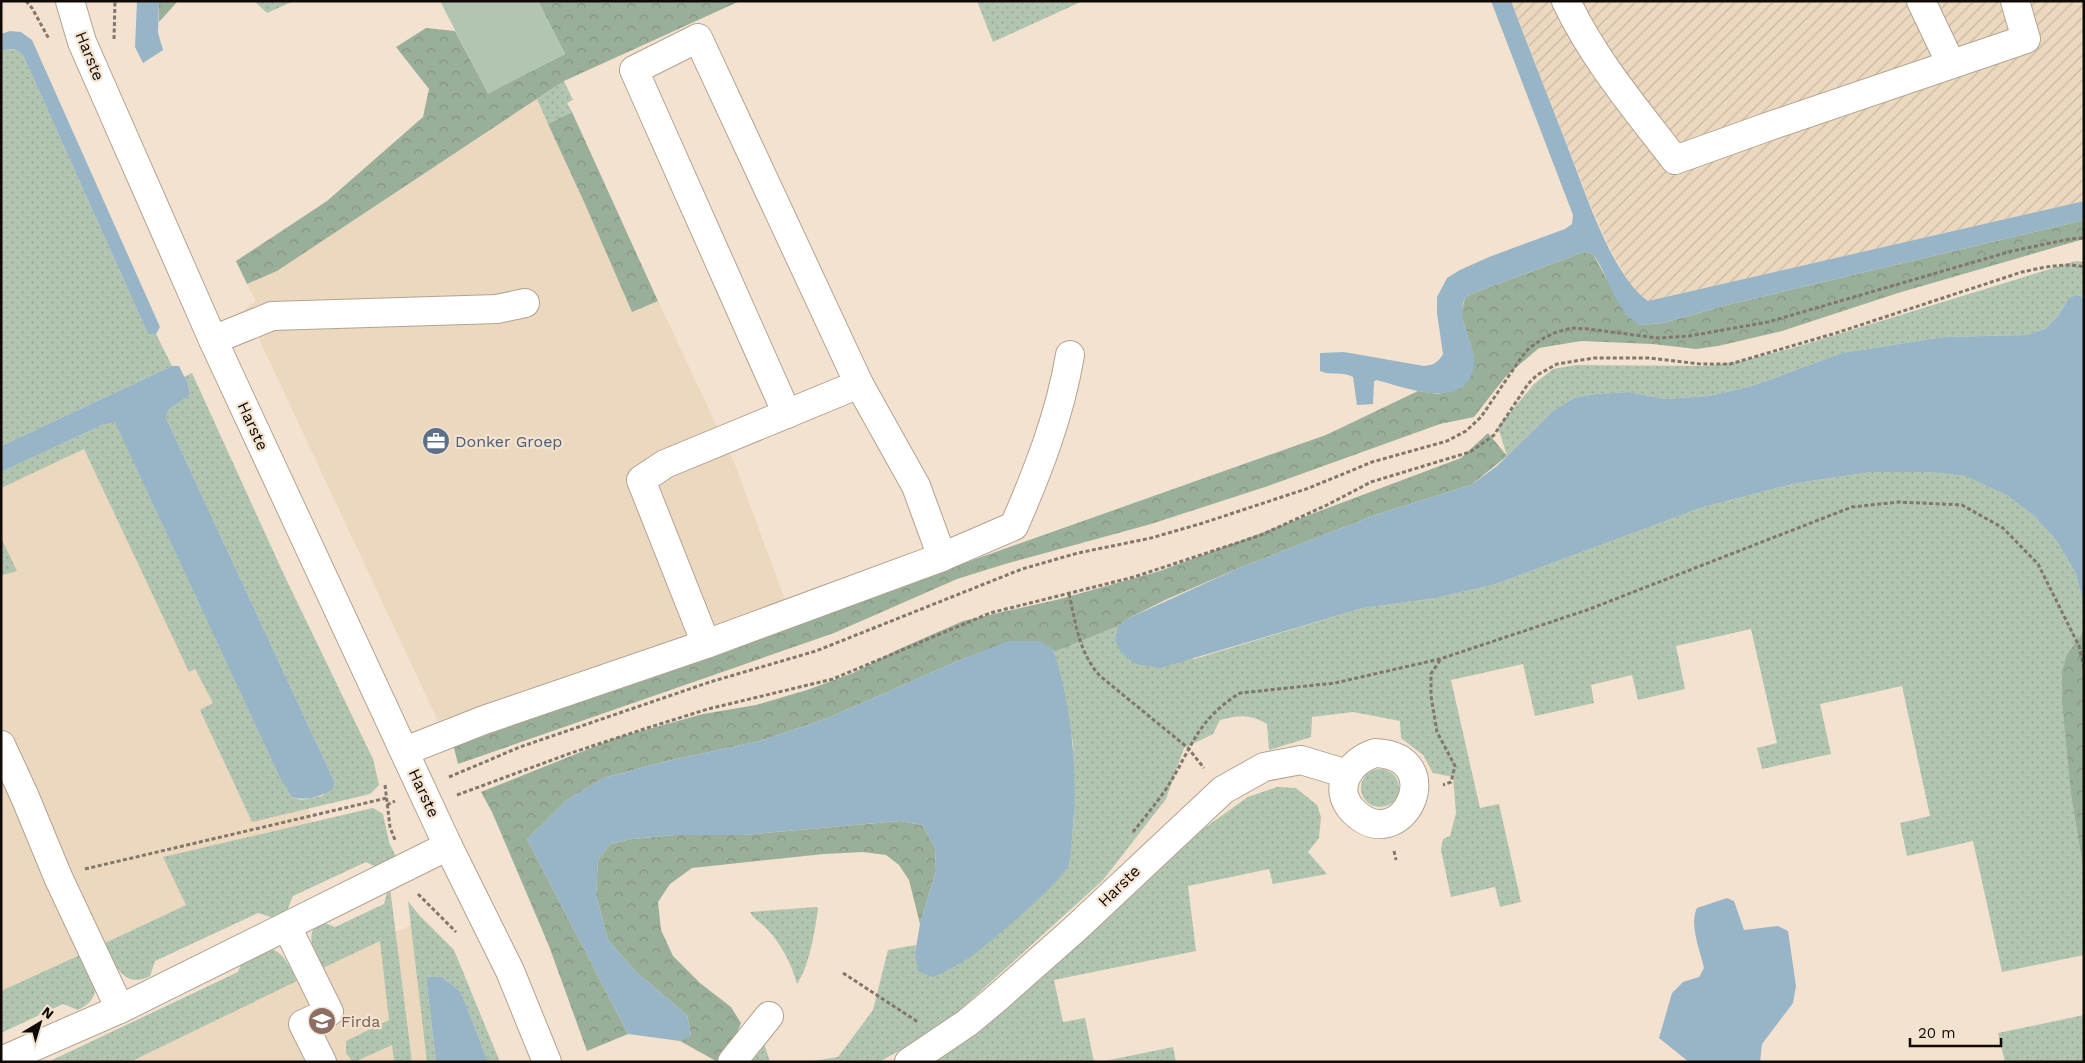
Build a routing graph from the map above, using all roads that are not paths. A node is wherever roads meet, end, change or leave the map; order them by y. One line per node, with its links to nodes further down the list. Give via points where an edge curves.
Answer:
1 (70, 1): 7 (street, Harste, via 82,42)
2 (1921, 1): 5 (street)
3 (2015, 1): 5 (street, via 2026,39)
4 (1574, 4): 5 (street, via 1599,62 1675,160)
5 (1950, 64)
6 (525, 303): 7 (street, via 497,308 272,316)
7 (213, 340): 14 (street, Harste)
8 (1070, 356): 11 (street, via 1055,421 1014,526)
9 (859, 384): 10 (street); 10 (street, via 698,38 634,70); 11 (street, via 916,486)
10 (787, 414): 12 (street, via 664,464 641,480)
11 (942, 557): 12 (street)
12 (706, 644): 14 (street, via 484,720)
13 (1, 745): 18 (street)
14 (405, 751): 16 (street, Harste)
15 (1347, 774): 15 (street, via 1344,786 1351,809 1372,823 1386,824 1396,820 1412,802 1414,777 1408,766 1388,753 1364,756); 24 (street, Harste, via 1302,760 1264,767 1223,790 997,998)
16 (448, 846): 17 (street); 22 (street, Harste, via 510,971)
17 (287, 927): 18 (street); 21 (street, via 329,1012 303,1024)
18 (120, 1009): 20 (street)
19 (768, 1016): 23 (street)
20 (1, 1061)
21 (322, 1062)
22 (548, 1062)
23 (732, 1062)
24 (910, 1062)

